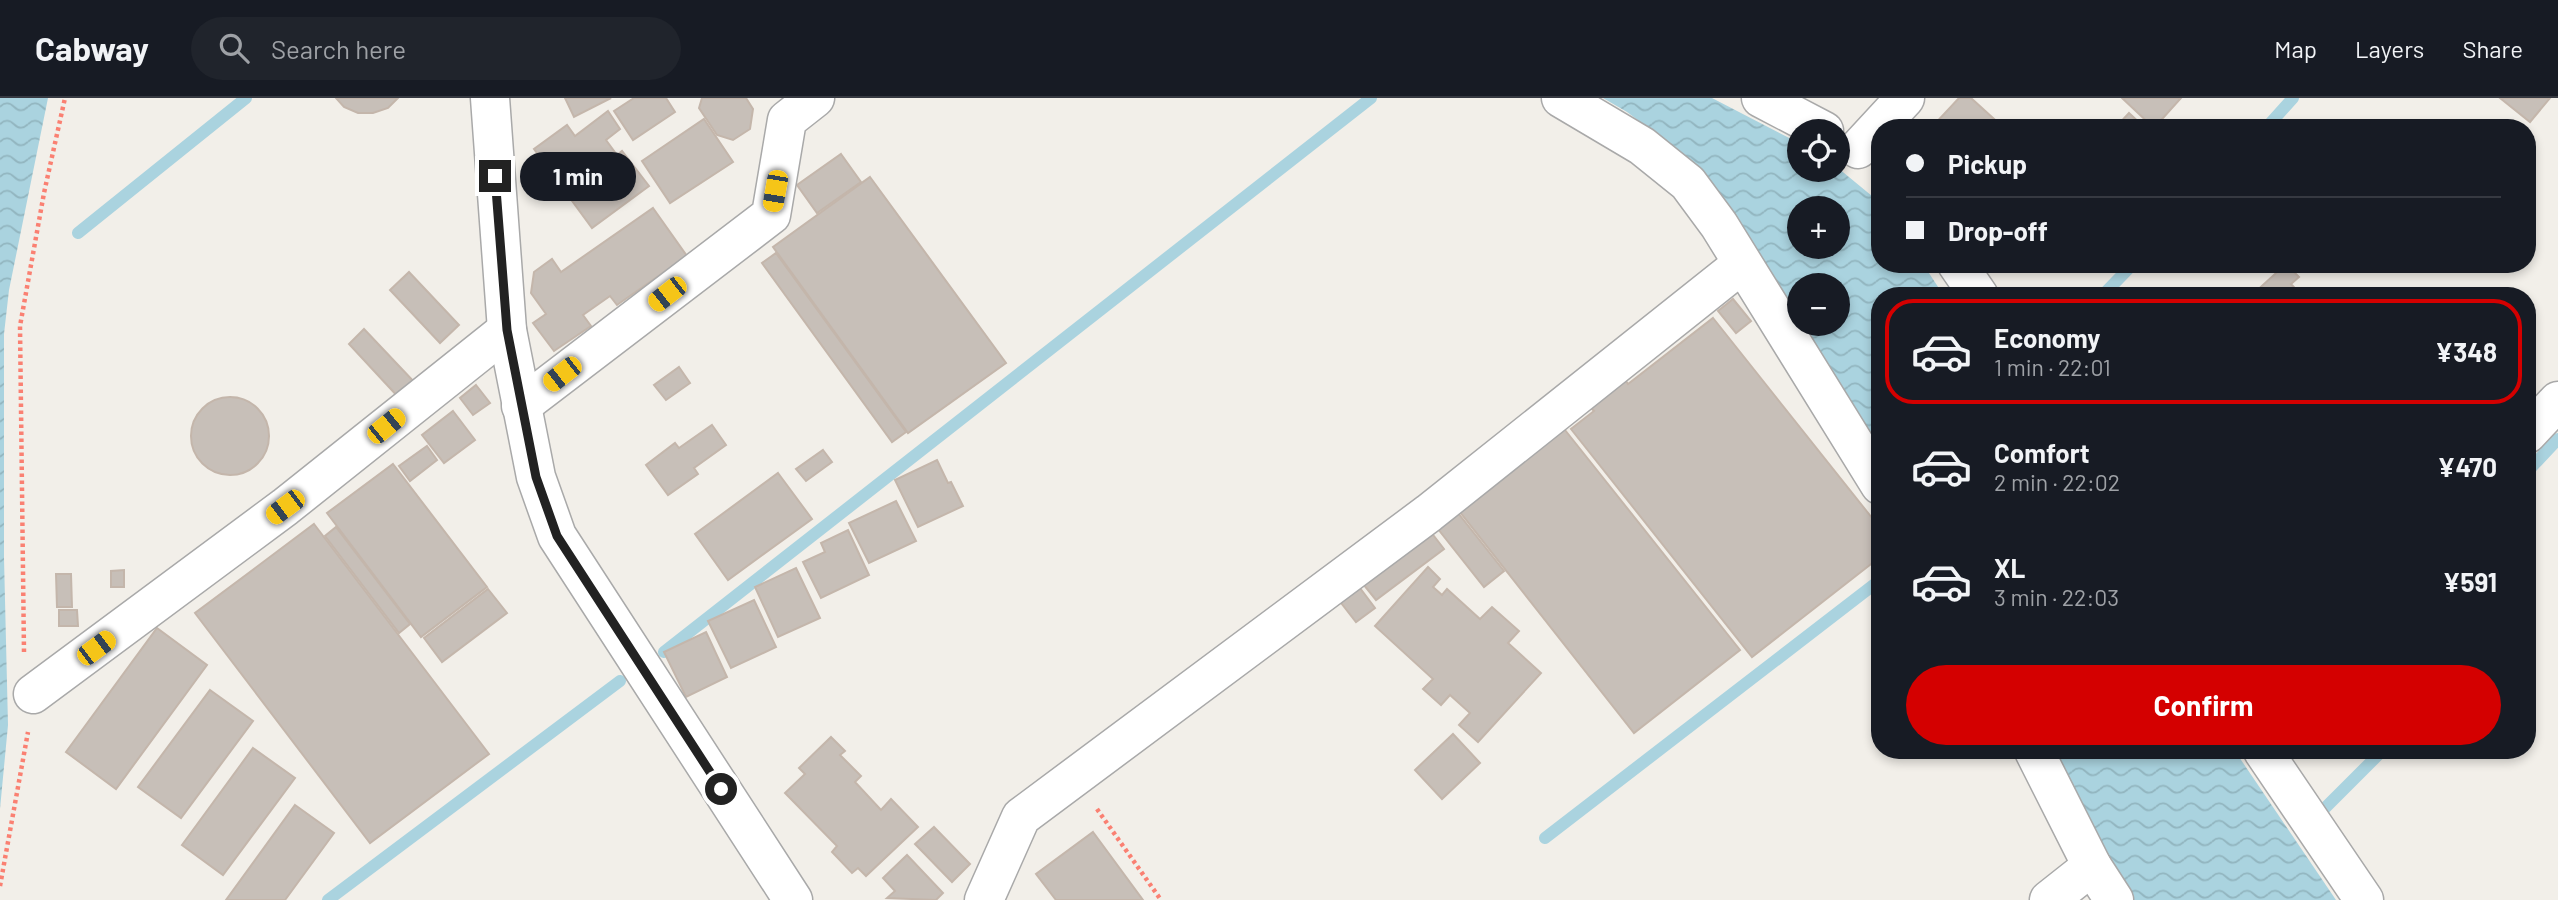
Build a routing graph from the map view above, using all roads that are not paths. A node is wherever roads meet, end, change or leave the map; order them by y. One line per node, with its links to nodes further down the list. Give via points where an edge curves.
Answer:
1 (490, 98): 11 (street)
2 (816, 98): 13 (street, via 788,120 771,215)
3 (1561, 98): 10 (street, via 1642,146 1688,183)
4 (1760, 98): 6 (street)
5 (1905, 98): 7 (street)
6 (1801, 119)
7 (1887, 119)
8 (1871, 137): 9 (street)
9 (1858, 152)
10 (1742, 264): 15 (street); 21 (street, via 1429,513 1021,817)
11 (507, 330): 13 (street); 16 (street, via 285,507)
12 (2558, 401): 14 (street)
13 (521, 406): 20 (street, via 536,477 557,536)
14 (2536, 424)
15 (1871, 471)
16 (33, 694)
17 (2038, 759): 19 (street)
18 (2268, 759): 24 (street)
19 (2092, 866): 22 (street); 23 (street)
20 (793, 900)
21 (984, 900)
22 (2049, 900)
23 (2114, 900)
24 (2364, 900)

